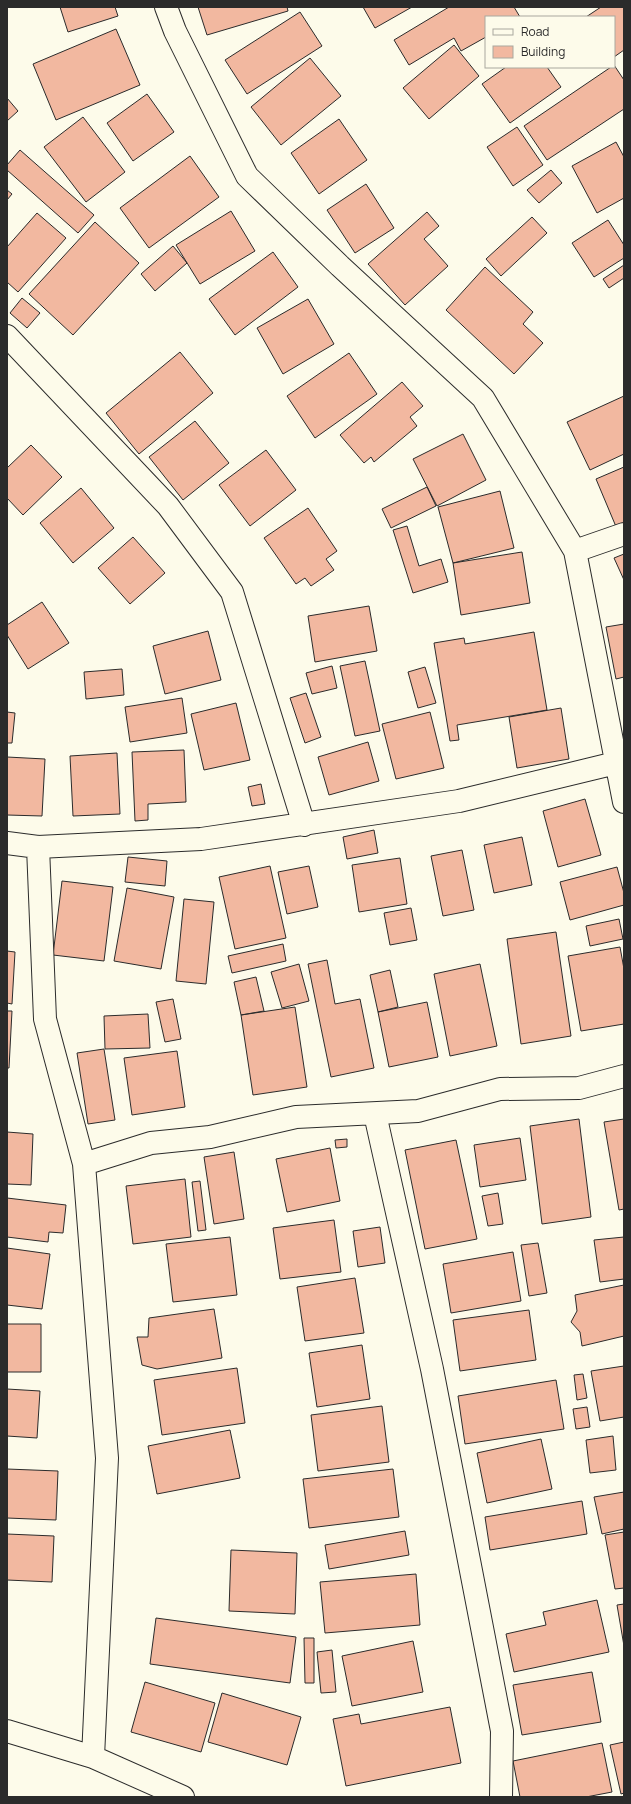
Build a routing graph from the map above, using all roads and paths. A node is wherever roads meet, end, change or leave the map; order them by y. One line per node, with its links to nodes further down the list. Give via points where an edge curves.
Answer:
1 (166, 7): 4 (street, via 175,32 247,176 483,398)
2 (7, 336): 7 (street, via 168,506 232,592)
3 (624, 534): 4 (street)
4 (575, 551): 5 (street)
5 (620, 762): 6 (street); 7 (street, via 459,801)
6 (624, 802)
7 (304, 825): 9 (street, via 201,839)
8 (7, 843): 9 (street)
9 (38, 847): 12 (street, via 45,1019)
10 (624, 1076): 11 (street, via 579,1088 500,1089 418,1111)
11 (375, 1114): 12 (street, via 296,1117 210,1137 151,1143); 16 (street, via 432,1369 502,1731)
12 (84, 1164): 14 (street, via 107,1458)
13 (7, 1731): 14 (street)
14 (94, 1757): 15 (street)
15 (183, 1797)
16 (501, 1797)

